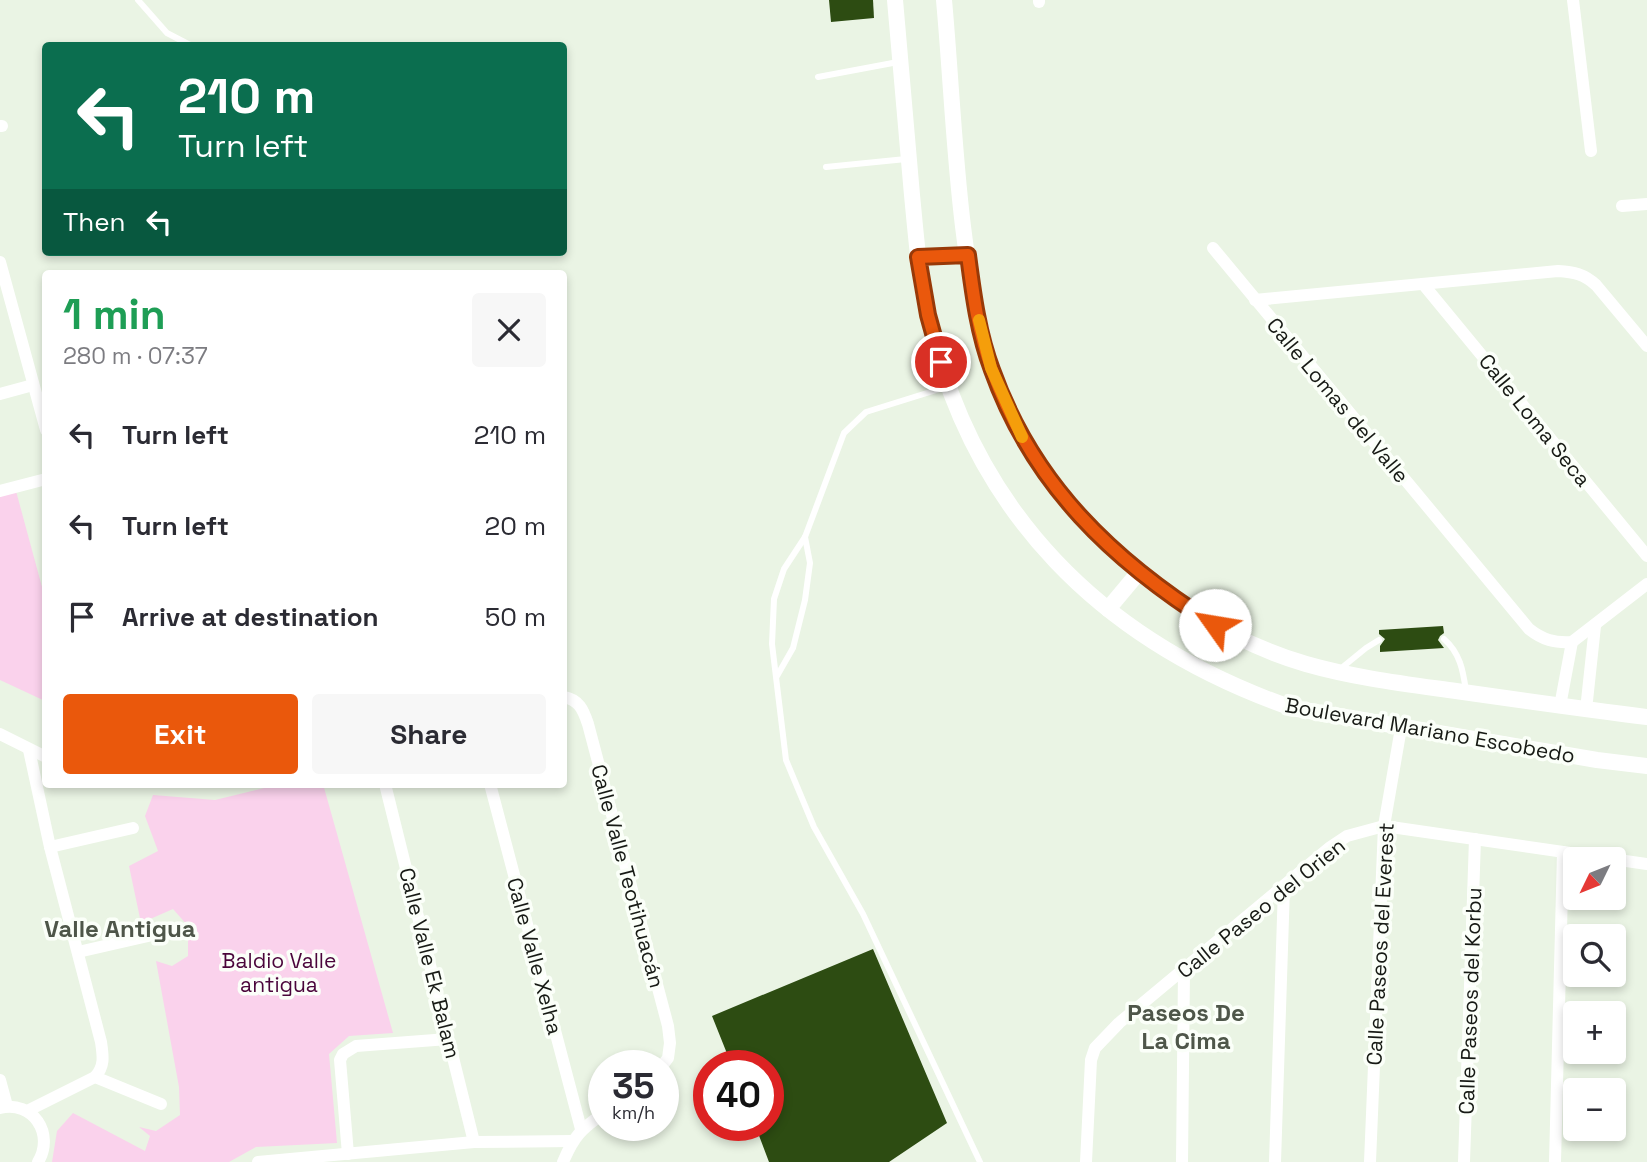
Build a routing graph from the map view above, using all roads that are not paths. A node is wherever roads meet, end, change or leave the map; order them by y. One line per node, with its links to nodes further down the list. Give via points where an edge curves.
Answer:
1 (138, 0): 5 (lane, via 167,33)
2 (895, 0): 6 (street, Boulevard Mariano Escobedo)
3 (944, 0): 14 (street, Boulevard Mariano Escobedo)
4 (1573, 0): 8 (street)
5 (184, 42)
6 (900, 61): 7 (lane); 9 (street, Boulevard Mariano Escobedo)
7 (818, 77)
8 (1591, 151)
9 (908, 159): 10 (lane); 15 (street, Boulevard Mariano Escobedo)
10 (826, 167)
11 (1647, 204): 12 (street)
12 (1622, 206)
13 (1213, 248): 19 (street)
14 (968, 255): 15 (street); 29 (street, Boulevard Mariano Escobedo, via 991,368 1018,430 1068,505)
15 (918, 257): 22 (street, Boulevard Mariano Escobedo)
16 (0, 262): 18 (street)
17 (1423, 284): 19 (street, Calle Lomas del Valle); 20 (street, Calle Lomas del Valle, via 1574,272 1596,285); 28 (street, Calle Loma Seca)
18 (4, 293): 21 (street)
19 (1255, 300): 35 (street, Calle Lomas del Valle, via 1529,629 1541,639)
20 (1647, 346)
21 (33, 384): 23 (street); 24 (street)
22 (947, 386): 27 (lane, via 866,412 844,433); 31 (street, Boulevard Mariano Escobedo, via 969,439 998,490 1071,577)
23 (0, 394)
24 (42, 416)
25 (42, 480): 26 (street)
26 (0, 491)
27 (805, 537): 37 (lane, via 810,563 805,600 793,648); 37 (lane, via 784,569 774,599)
28 (1647, 556)
29 (1139, 572): 31 (street); 36 (street, Boulevard Mariano Escobedo, via 1215,625 1293,659)
30 (1647, 584): 32 (street)
31 (1108, 609): 43 (street, Boulevard Mariano Escobedo, via 1194,667 1246,692 1292,708)
32 (1595, 626): 35 (street); 41 (street)
33 (1444, 639): 38 (lane, via 1461,662)
34 (1379, 640): 36 (lane)
35 (1572, 642): 40 (street)
36 (1338, 671): 38 (street, Boulevard Mariano Escobedo)
37 (776, 677): 76 (lane, via 786,760 814,827 863,914)
38 (1466, 693): 40 (street, Boulevard Mariano Escobedo)
39 (567, 697): 62 (street, Calle Valle Teotihuacán, via 580,705 588,724 664,1008)
40 (1560, 706): 41 (street, Boulevard Mariano Escobedo)
41 (1586, 710): 42 (street, Boulevard Mariano Escobedo)
42 (1647, 717)
43 (1401, 728): 47 (street, Boulevard Mariano Escobedo); 50 (street, Calle Paseos del Everest)
44 (0, 734): 45 (street)
45 (29, 750): 46 (street); 53 (street)
46 (42, 755)
47 (1647, 766)
48 (386, 788): 61 (street, Calle Valle Ek Balam)
49 (491, 788): 69 (street, Calle Valle Xelha)
50 (1384, 826): 52 (street, Calle Paseo del Orien); 57 (street, Calle Paseo del Orien, via 1347,836); 80 (street, Calle Paseos del Everest)
51 (133, 828): 53 (street)
52 (1475, 839): 54 (street, Calle Paseo del Orien); 81 (street, Calle Paseos del Korbu)
53 (50, 847): 59 (street)
54 (1563, 852): 82 (street)
55 (1626, 861): 56 (street, Calle Paseo del Orien)
56 (1647, 864)
57 (1284, 887): 60 (street, Calle Paseo del Orien); 79 (street)
58 (170, 931): 59 (street)
59 (78, 952): 63 (street, via 101,1042 102,1069)
60 (1184, 971): 77 (street, Calle Paseo del Orien, via 1095,1048 1088,1073); 78 (street)
61 (448, 1039): 71 (street, Calle Valle Ek Balam); 72 (street, via 356,1046 343,1054)
62 (669, 1050)
63 (96, 1077): 65 (street); 67 (street)
64 (0, 1080): 66 (street)
65 (161, 1104)
66 (4, 1107): 67 (street)
67 (27, 1111): 73 (street, via 36,1118 45,1138)
68 (588, 1124): 69 (street)
69 (581, 1129): 70 (street)
70 (572, 1141): 71 (street); 75 (street)
71 (474, 1142): 72 (street)
72 (348, 1154): 74 (street)
73 (38, 1162)
74 (258, 1162)
75 (563, 1162)
76 (980, 1162)
77 (1086, 1162)
78 (1182, 1162)
79 (1275, 1162)
80 (1370, 1162)
81 (1464, 1162)
82 (1555, 1162)

